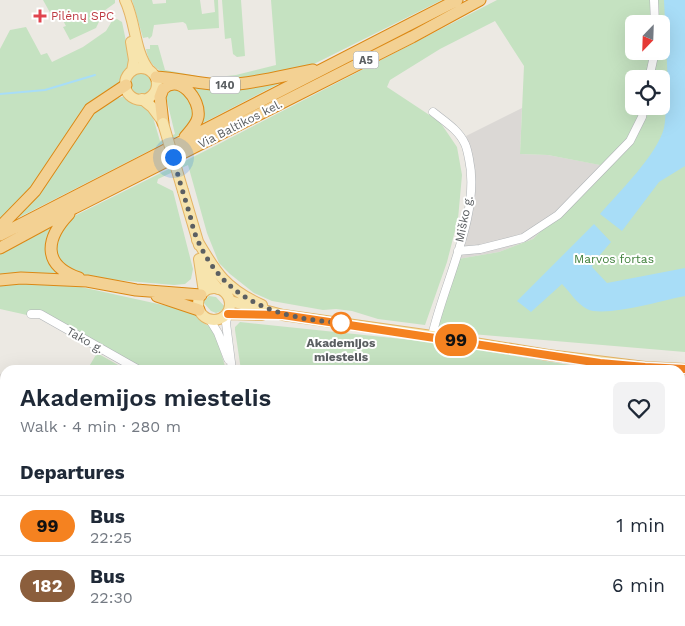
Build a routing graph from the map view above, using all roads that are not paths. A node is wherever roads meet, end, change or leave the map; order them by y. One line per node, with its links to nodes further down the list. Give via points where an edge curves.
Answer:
1 (118, 0): 8 (main road, via 132,46)
2 (125, 0): 9 (main road, via 143,62)
3 (457, 0): 7 (highway, Via Baltikos kel. / A5)
4 (480, 0): 17 (highway, Via Baltikos kel. / A5)
5 (654, 0): 6 (street)
6 (655, 15)
7 (327, 67): 9 (highway, 140, via 228,85); 16 (highway, Via Baltikos kel. / A5)
8 (132, 72): 9 (main road, via 140,68); 10 (main road)
9 (152, 74): 11 (main road, via 157,82)
10 (126, 85): 12 (main road, via 129,94); 18 (highway, via 90,109 34,191)
11 (155, 92): 12 (main road); 15 (main road)
12 (142, 100): 15 (main road, via 152,107)
13 (433, 112): 22 (street, Miško g., via 465,143 470,167 469,202)
14 (642, 115): 22 (street, via 630,142 558,215 522,238 480,249)
15 (163, 123): 16 (highway, 140, via 160,98 163,90 171,85 188,90 195,97 198,117); 20 (main road, 140, bridge)
16 (182, 140): 19 (highway, Via Baltikos kel. / A5)
17 (74, 208): 21 (highway, Via Baltikos kel. / A5); 24 (highway, via 55,230 51,250 63,270)
18 (0, 228)
19 (0, 235)
20 (197, 240): 25 (main road, via 211,280); 27 (main road); 32 (main road, 140, via 212,266 231,288 248,300)
21 (0, 248)
22 (458, 250): 34 (street, Miško g.)
23 (0, 280): 24 (highway)
24 (87, 281): 26 (highway)
25 (218, 289): 27 (main road); 28 (main road, via 227,294)
26 (136, 290): 27 (highway); 29 (highway)
27 (202, 294): 29 (main road)
28 (230, 301): 31 (main road); 32 (main road)
29 (199, 310): 33 (main road)
30 (32, 314): 35 (street, Tako g., via 40,314)
31 (228, 314): 32 (main road, 140); 33 (main road, 140, via 222,319); 37 (street, via 226,323)
32 (283, 315): 34 (main road, 140)
33 (210, 320): 36 (street)
34 (432, 336): 38 (main road, 140)
35 (130, 365)
36 (230, 365)
37 (231, 365)
38 (614, 365)

